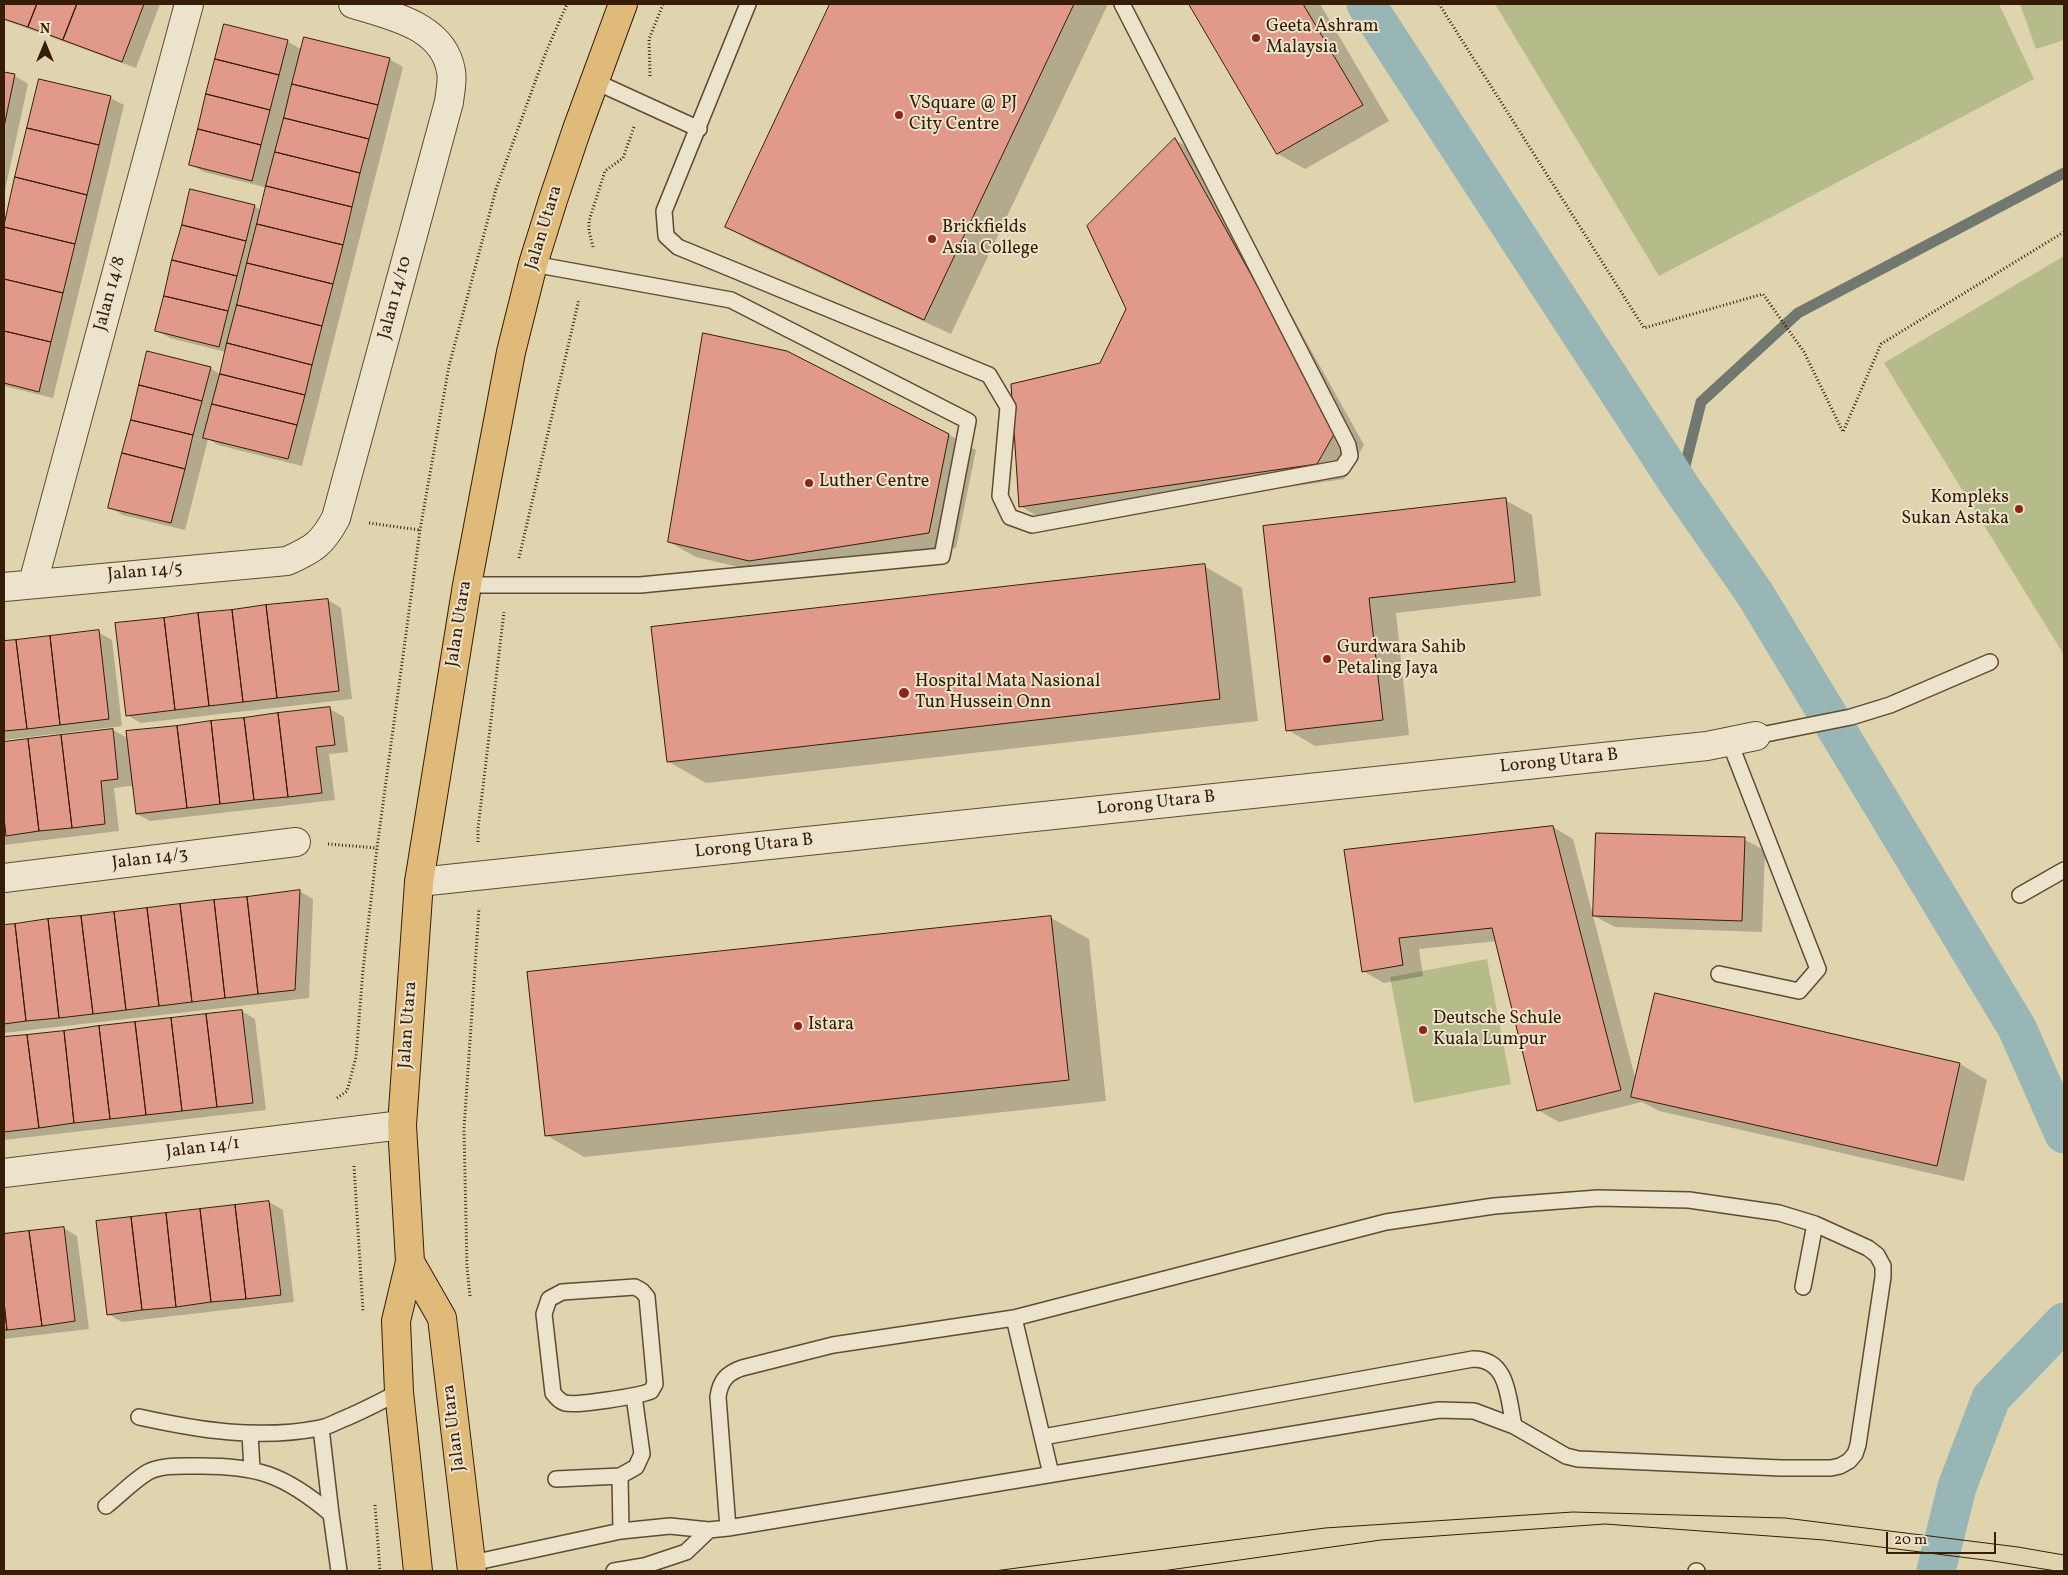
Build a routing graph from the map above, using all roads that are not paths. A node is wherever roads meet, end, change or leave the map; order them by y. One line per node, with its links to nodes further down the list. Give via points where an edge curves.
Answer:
1 (189, 4): 10 (street, Jalan 14/8)
2 (353, 4): 9 (street, Jalan 14/10, via 415,24 440,43 451,71 449,102 336,518 327,536 311,550)
3 (623, 4): 6 (main road, Jalan Utara)
4 (748, 4): 7 (lane)
5 (1122, 4): 7 (lane, via 1348,445 1350,456 1342,468 1032,525 1010,517 1000,496 1008,407 989,375 678,247 666,236 664,211)
6 (594, 80): 7 (lane); 8 (main road, Jalan Utara)
7 (699, 129)
8 (533, 264): 11 (main road, Jalan Utara, via 511,352); 11 (lane, via 731,300 968,422 942,556 640,584)
9 (287, 561): 10 (street, Jalan 14/5)
10 (33, 583): 12 (street, Jalan 14/5)
11 (467, 584): 18 (main road, Jalan Utara)
12 (4, 587)
13 (1990, 662): 14 (lane, Lorong Utara B, via 1890,705 1851,717)
14 (1743, 739): 18 (street, Lorong Utara B); 20 (lane, via 1818,969 1799,991)
15 (296, 842): 17 (street, Jalan 14/3)
16 (2064, 870): 19 (lane)
17 (4, 878)
18 (419, 882): 21 (main road, Jalan Utara)
19 (2020, 895)
20 (1719, 974)
21 (402, 1125): 22 (street, Jalan 14/1); 24 (main road, Jalan Utara)
22 (4, 1173)
23 (1815, 1224): 25 (lane); 26 (lane, via 1779,1213 1689,1200 1598,1198 1494,1206 1386,1222); 30 (lane, via 1868,1248 1883,1266 1858,1445 1849,1461 1830,1468 1781,1468 1572,1459)
24 (410, 1262): 27 (main road, Jalan Utara, via 396,1321); 43 (main road, Jalan Utara, via 442,1318)
25 (1803, 1286)
26 (1014, 1318): 33 (lane); 40 (lane, via 833,1345 732,1371 724,1378 718,1397)
27 (399, 1392): 31 (lane); 45 (main road, Jalan Utara)
28 (634, 1396): 28 (lane, via 572,1404 558,1399 553,1393 544,1314 549,1299 562,1292 636,1287 642,1291 647,1297 655,1384 652,1391); 36 (lane, via 642,1454 636,1467)
29 (139, 1417): 32 (lane, via 181,1426)
30 (1514, 1426): 33 (lane, via 1500,1370 1490,1362 1473,1359); 35 (lane, via 1474,1411 1439,1410)
31 (321, 1428): 32 (lane); 39 (lane)
32 (250, 1434): 34 (lane)
33 (1043, 1437): 35 (lane)
34 (252, 1469): 38 (lane, via 168,1466 149,1472); 39 (lane, via 285,1480)
35 (1051, 1474): 40 (lane)
36 (620, 1476): 37 (lane); 42 (lane)
37 (556, 1479)
38 (106, 1506)
39 (332, 1514): 44 (lane)
40 (728, 1528): 41 (lane)
41 (709, 1530): 42 (lane, via 670,1526); 46 (lane, via 686,1552 644,1566)
42 (621, 1532): 43 (lane)
43 (472, 1567)
44 (338, 1571)
45 (418, 1571)
46 (614, 1571)

